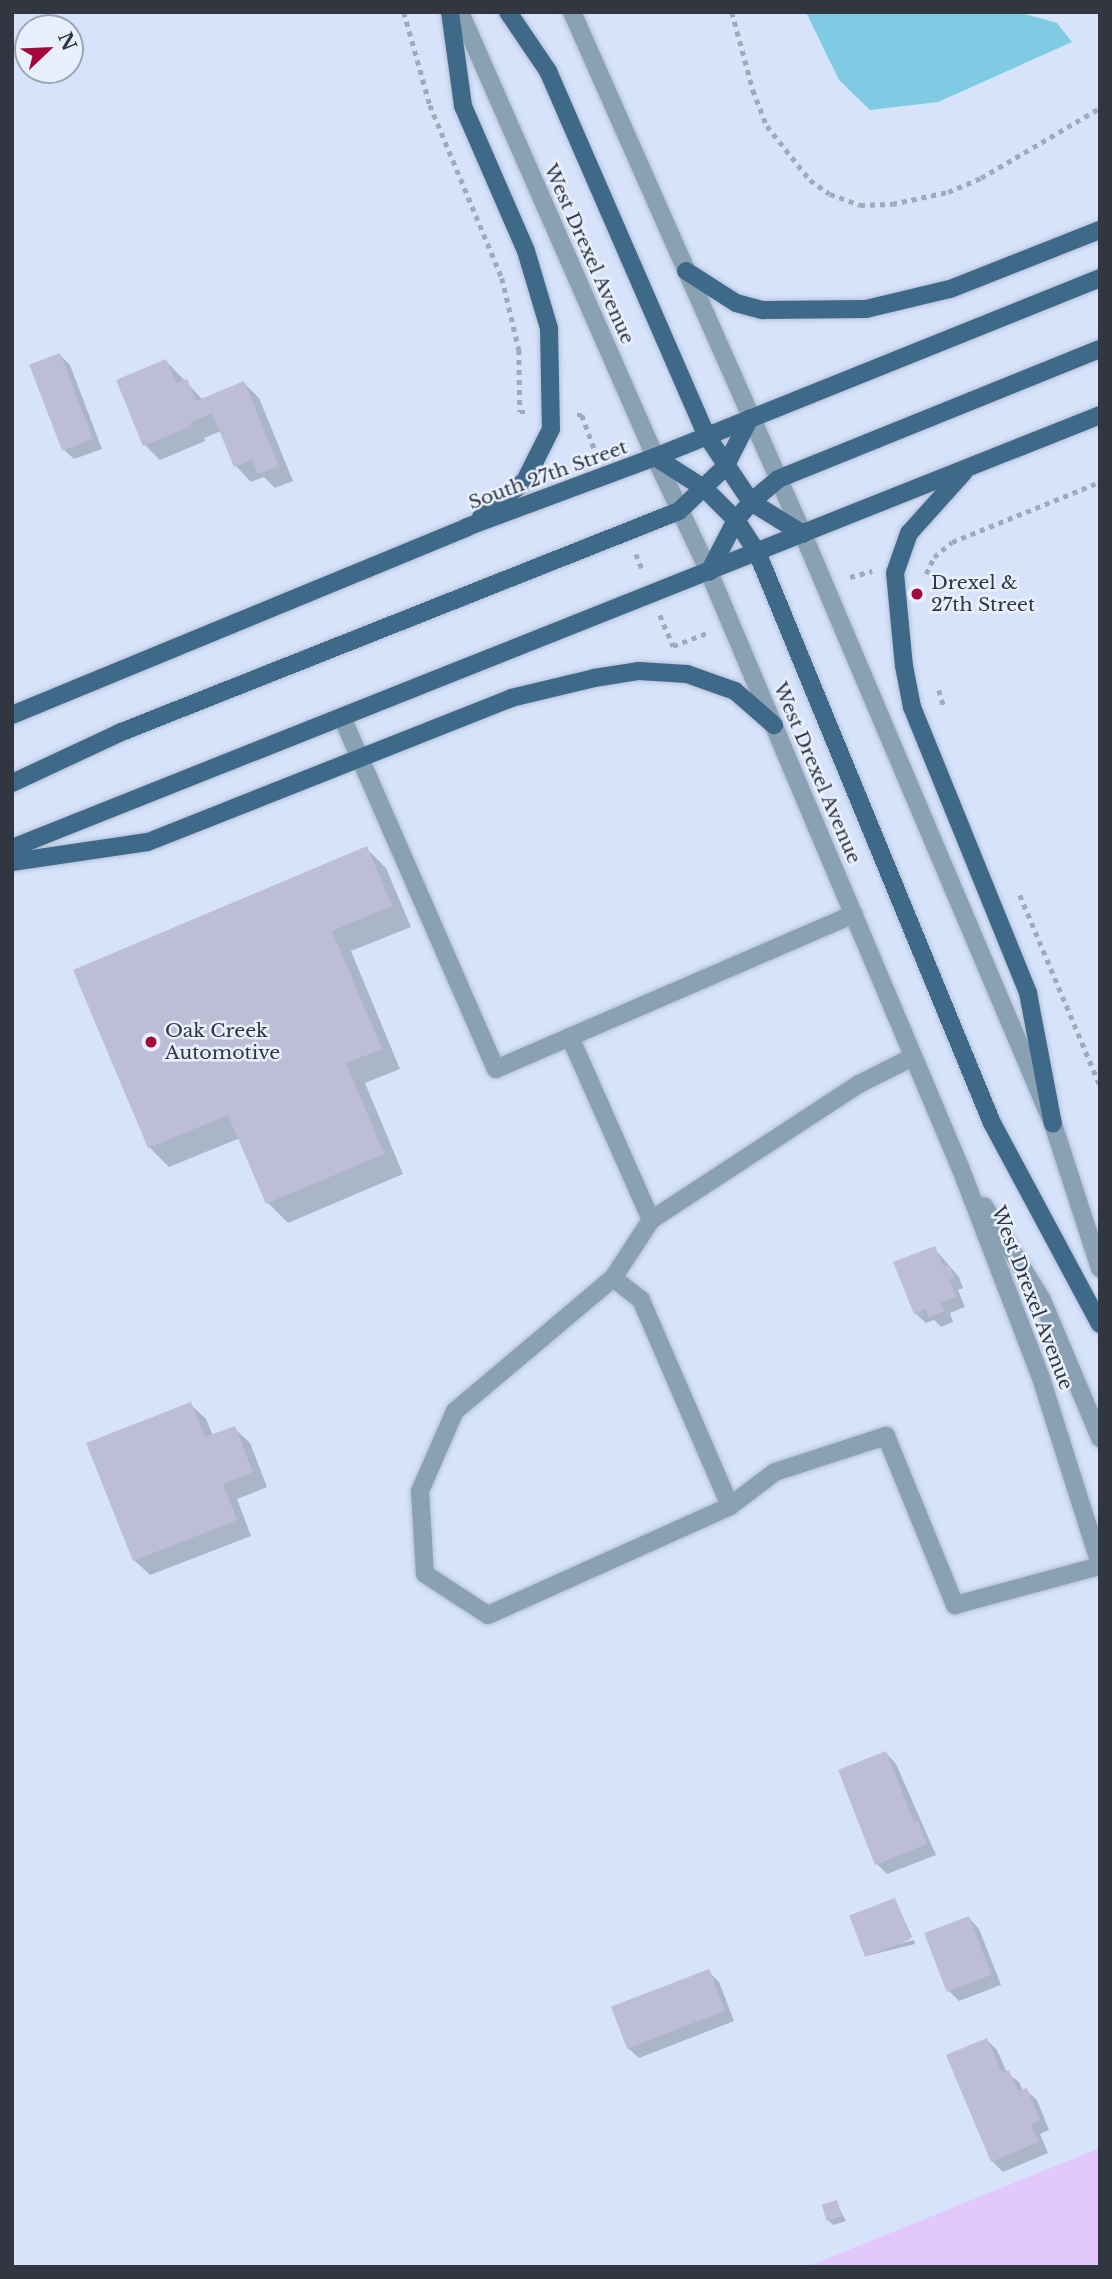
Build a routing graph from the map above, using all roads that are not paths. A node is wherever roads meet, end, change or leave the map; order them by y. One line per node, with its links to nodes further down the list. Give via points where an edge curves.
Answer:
1 (450, 12): 20 (main road, via 463,106 526,250 549,328 551,429 525,481)
2 (460, 12): 12 (street, West Drexel Avenue)
3 (508, 12): 11 (main road, via 548,71)
4 (572, 12): 6 (street)
5 (1100, 230): 6 (main road, via 950,289 866,309 762,310 736,303)
6 (686, 271): 10 (street)
7 (1100, 278): 10 (main road, South 27th Street)
8 (1100, 349): 15 (main road)
9 (1100, 415): 14 (main road)
10 (750, 418): 11 (main road, South 27th Street); 13 (main road); 15 (street)
11 (707, 436): 12 (main road, South 27th Street); 13 (main road)
12 (654, 457): 16 (main road); 18 (street, West Drexel Avenue); 20 (main road, South 27th Street)
13 (725, 467): 16 (main road); 17 (main road)
14 (966, 469): 21 (main road); 34 (main road, via 909,533 895,573 904,666 912,707 1027,993)
15 (778, 480): 17 (main road); 21 (street)
16 (705, 489): 18 (main road); 19 (main road)
17 (751, 502): 19 (main road); 21 (main road)
18 (679, 511): 23 (street, West Drexel Avenue); 28 (main road, via 119,733)
19 (736, 520): 22 (main road); 23 (main road)
20 (467, 527): 24 (main road, South 27th Street)
21 (803, 534): 22 (main road); 34 (street)
22 (757, 552): 23 (main road); 39 (main road, via 992,1124)
23 (709, 572): 25 (main road); 26 (street, West Drexel Avenue)
24 (12, 715)
25 (342, 716): 27 (street); 29 (main road)
26 (774, 725): 27 (main road, via 735,691 687,674 639,671 511,698); 31 (street, West Drexel Avenue)
27 (359, 759): 30 (main road, via 148,842); 32 (street, via 496,1069)
28 (12, 783)
29 (12, 848)
30 (12, 862)
31 (854, 914): 32 (street); 33 (street, West Drexel Avenue)
32 (570, 1037): 36 (street)
33 (914, 1057): 35 (street, West Drexel Avenue); 36 (street, via 859,1084)
34 (1053, 1124): 37 (street)
35 (960, 1167): 40 (street, via 1042,1300); 42 (street, West Drexel Avenue, via 1040,1375)
36 (651, 1220): 38 (street)
37 (1100, 1269)
38 (613, 1278): 41 (street, via 641,1300); 41 (street, via 455,1411 420,1491 425,1574 488,1615)
39 (1100, 1324)
40 (1100, 1438)
41 (730, 1506): 42 (street, via 775,1472 886,1436 955,1605)
42 (1100, 1565)

